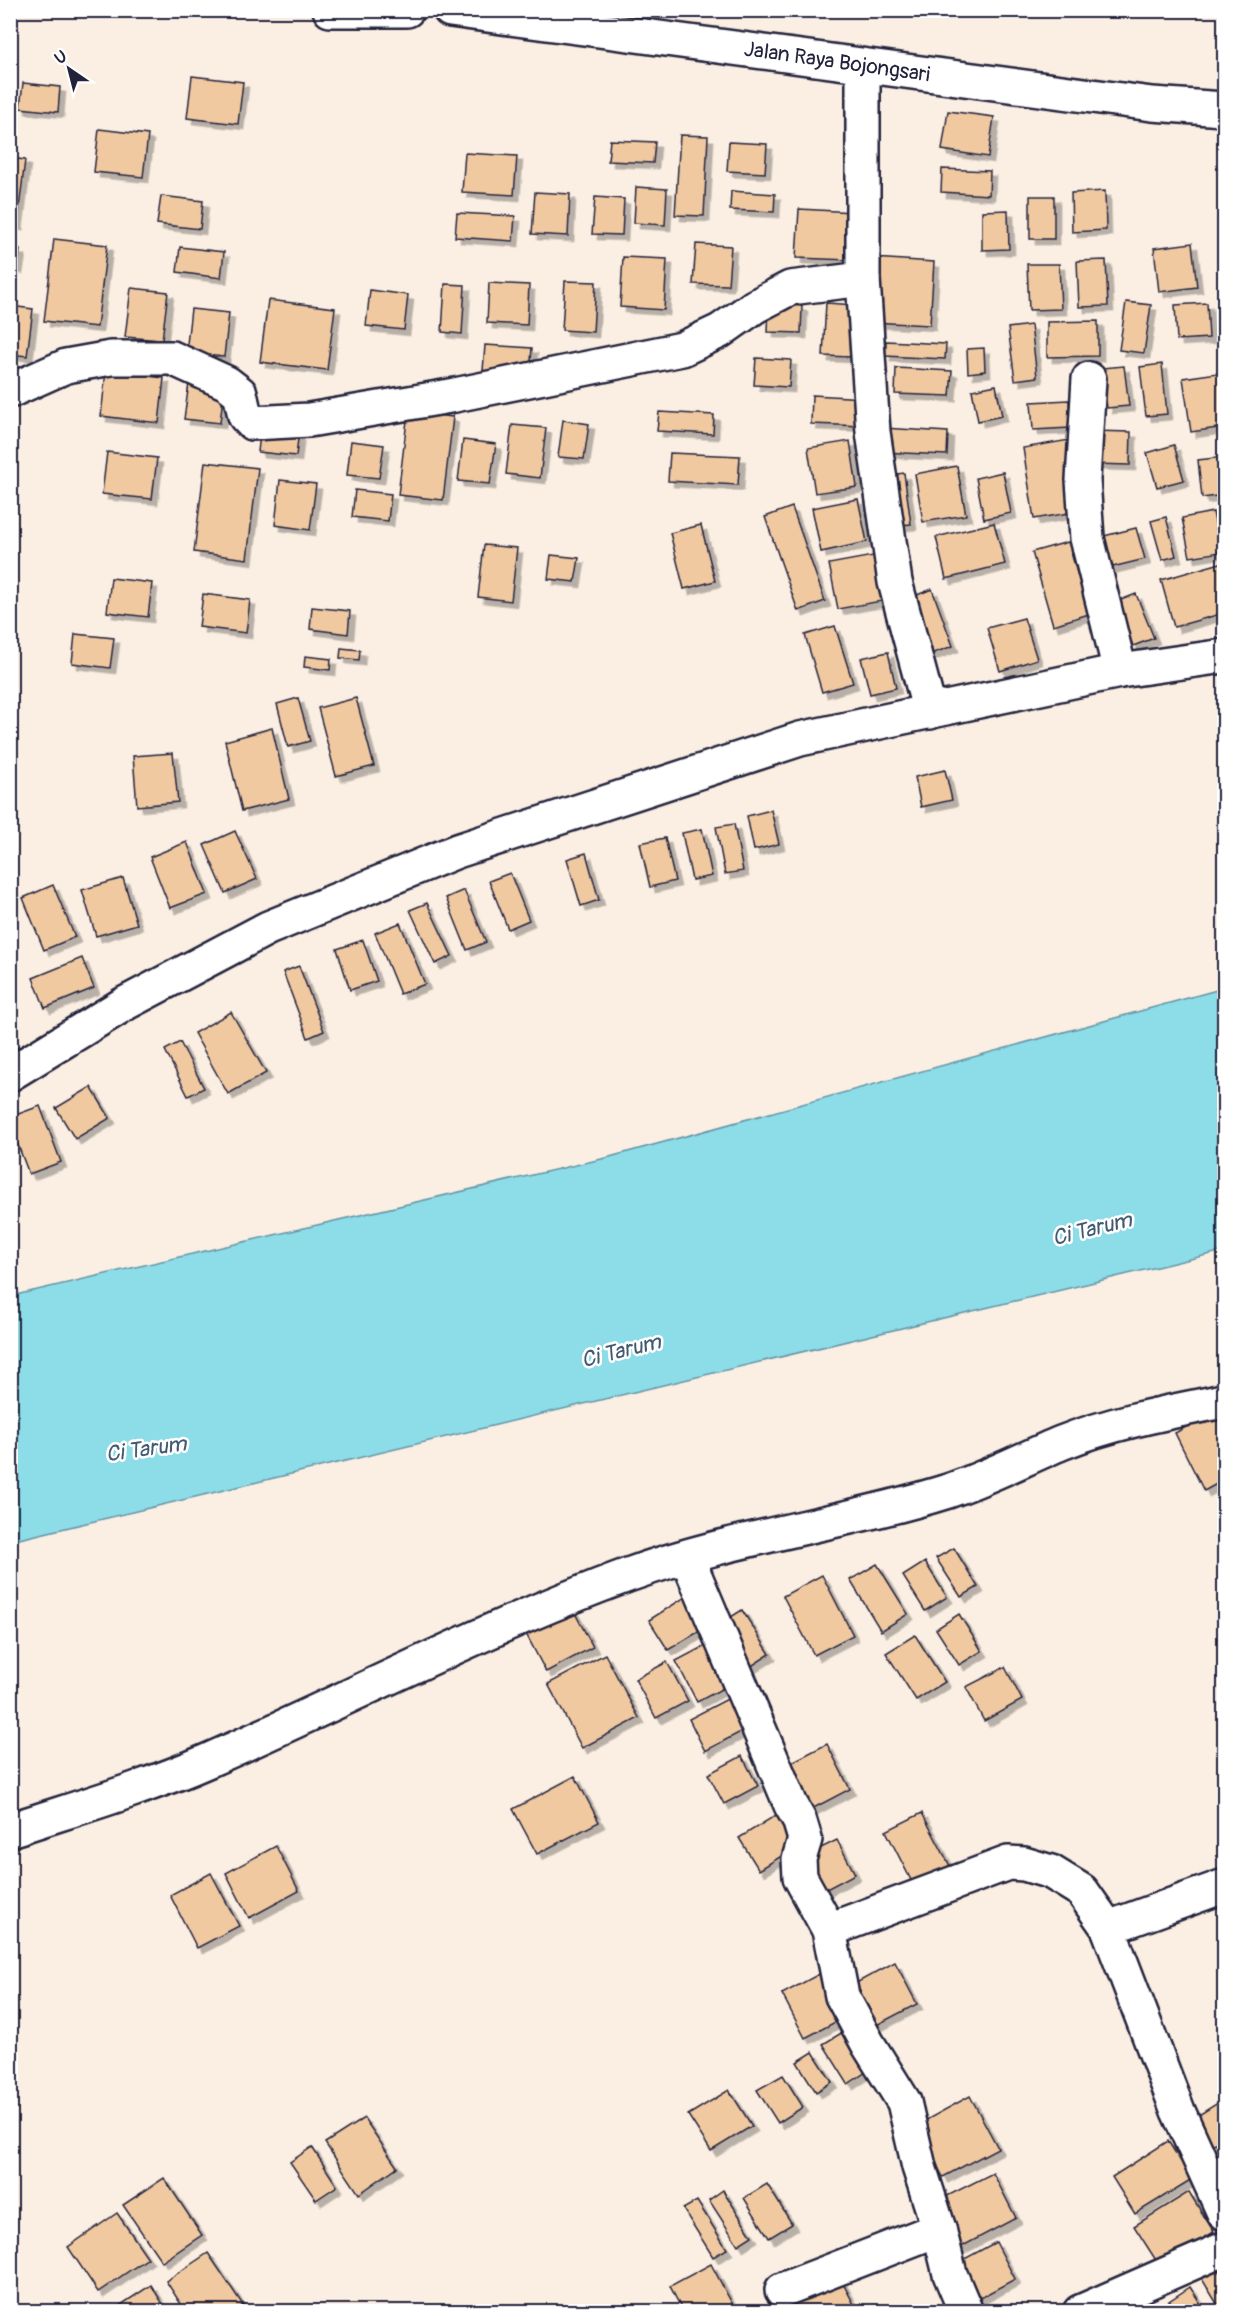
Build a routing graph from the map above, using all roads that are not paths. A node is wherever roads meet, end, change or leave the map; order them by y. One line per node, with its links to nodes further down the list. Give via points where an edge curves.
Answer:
1 (330, 10): 2 (street)
2 (407, 10)
3 (450, 10): 4 (street, Jalan Raya Bojongsari)
4 (863, 66): 5 (street, Jalan Raya Bojongsari); 6 (street)
5 (1224, 110)
6 (863, 279): 8 (street, via 790,288 754,307 720,332 682,349 309,420 252,423 245,416 240,393 172,358 111,358 66,366); 11 (street, via 873,432 895,582)
7 (1089, 379): 10 (street, via 1083,480 1087,538)
8 (10, 391)
9 (1224, 656): 10 (street)
10 (1120, 671): 11 (street)
11 (930, 712): 12 (street, via 800,739 424,864 268,928 126,1003)
12 (10, 1074)
13 (1224, 1401): 14 (street, via 1132,1419 1063,1442 973,1483 902,1506)
14 (687, 1557): 15 (street, via 630,1574 558,1603 204,1762); 18 (street, via 791,1805 800,1818 805,1839 799,1859 800,1876)
15 (10, 1830)
16 (1224, 1886): 17 (street)
17 (1108, 1928): 18 (street, via 1082,1891 1051,1872 1008,1863); 19 (street, via 1178,2111)
18 (829, 1930): 20 (street, via 842,1996 904,2102)
19 (1224, 2213)
20 (939, 2229): 22 (street); 23 (street, via 950,2274)
21 (1224, 2249): 24 (street)
22 (782, 2290)
23 (966, 2312)
24 (1080, 2312)

